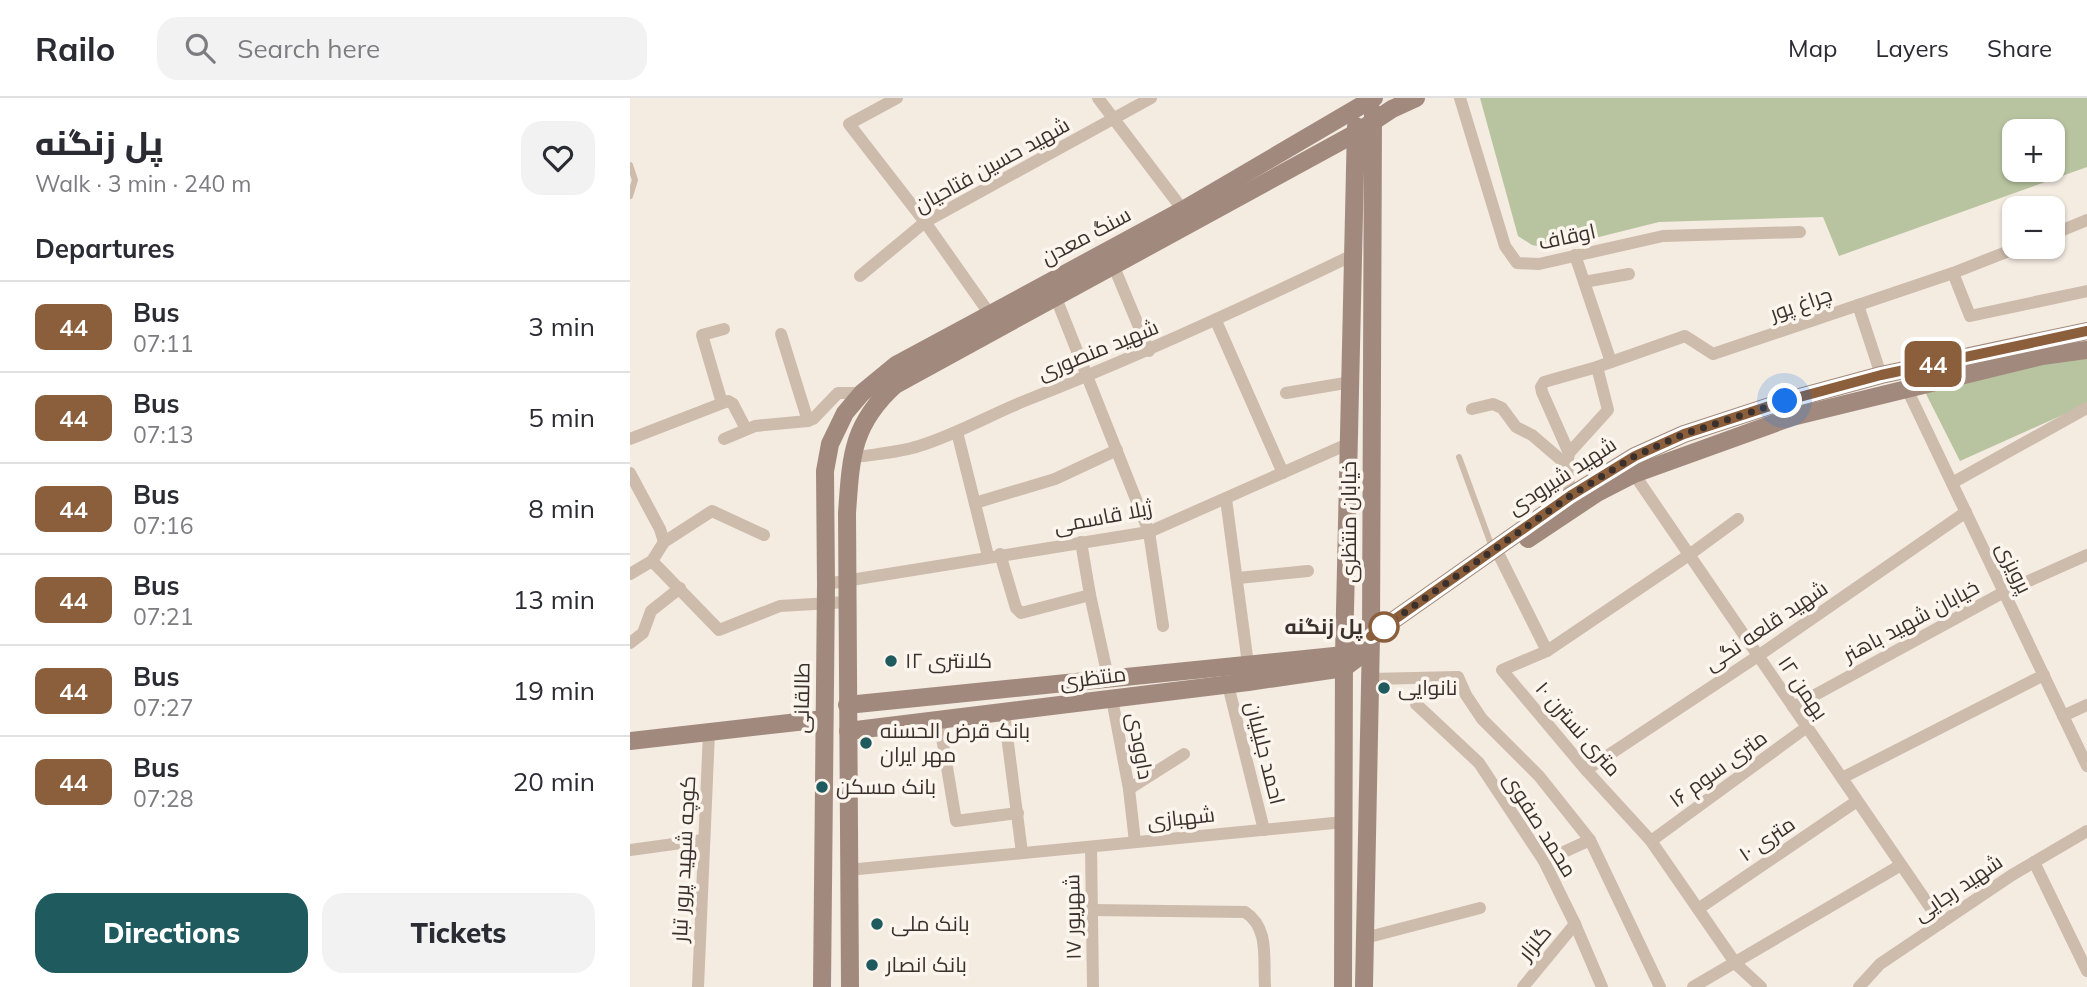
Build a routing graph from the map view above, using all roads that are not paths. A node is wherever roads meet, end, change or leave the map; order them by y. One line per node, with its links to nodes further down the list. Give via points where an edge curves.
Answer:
1 (897, 98): 14 (street, via 849,124)
2 (1098, 98): 7 (street)
3 (1151, 98): 7 (street, شهید حسین فتاحیان)
4 (1416, 98): 8 (main road, سنگ معدن)
5 (1460, 98): 19 (street, اوقاف, via 1505,246 1517,263 1539,264)
6 (1367, 101): 8 (main road, خیابان منتظری); 9 (main road, خیابان منتظری); 12 (main road, سنگ معدن)
7 (1113, 120): 12 (street); 14 (street, شهید حسین فتاحیان)
8 (1374, 121): 9 (main road, سنگ معدن); 86 (main road, خیابان منتظری)
9 (1356, 133): 18 (main road, خیابان منتظری); 20 (main road, سنگ معدن)
10 (630, 165): 11 (lane, via 635,180)
11 (630, 197)
12 (1182, 211): 28 (main road, سنگ معدن)
13 (2087, 220): 15 (street)
14 (925, 222): 23 (street, شهید حسین فتاحیان); 28 (street)
15 (2065, 229)
16 (1800, 232): 19 (street, اوقاف, via 1663,236)
17 (2002, 254): 21 (street, چراغ پور)
18 (1353, 255): 29 (street, شهید منصوری); 39 (main road, خیابان منتظری)
19 (1575, 255): 24 (street)
20 (1114, 267): 26 (main road, سنگ معدن); 33 (street)
21 (1953, 273): 25 (street, via 1970,316); 27 (street, چراغ پور)
22 (1629, 274): 24 (street)
23 (860, 276)
24 (1584, 282): 35 (street)
25 (2087, 291)
26 (1056, 299): 38 (street); 55 (main road, سنگ معدن, via 895,385 868,416)
27 (1858, 305): 35 (street, چراغ پور, via 1713,354 1685,336); 37 (street)
28 (989, 313): 41 (main road, سنگ معدن, via 896,365)
29 (1216, 321): 33 (street, شهید منصوری); 58 (street)
30 (724, 329): 43 (street, via 702,335)
31 (2087, 331): 37 (main road, شهید شیرودی)
32 (781, 334): 47 (street)
33 (1149, 351): 38 (street, شهید منصوری)
34 (2087, 351): 40 (main road, شهید شیرودی, via 2042,356)
35 (1611, 362): 36 (street, چراغ پور)
36 (1597, 367): 56 (street, via 1608,410); 56 (street, چراغ پور, via 1544,382 1541,387)
37 (1881, 375): 61 (main road, شهید شیرودی, via 1684,434 1635,456)
38 (1087, 377): 49 (street, شهید منصوری); 53 (street)
39 (1351, 382): 42 (street); 52 (main road, خیابان منتظری)
40 (1906, 387): 59 (main road, شهید شیرودی, via 1792,417); 60 (street, پرویزی)
41 (862, 393): 45 (main road, سنگ معدن); 47 (street, via 838,393)
42 (1286, 393)
43 (722, 403): 48 (street, via 732,401); 50 (street)
44 (1472, 409): 56 (street, via 1493,404 1502,408 1516,427)
45 (845, 413): 79 (main road, طالقانی, via 830,444 825,471)
46 (2085, 413): 60 (street)
47 (808, 421): 48 (street)
48 (746, 429): 51 (street)
49 (957, 432): 55 (street, شهید منصوری, via 916,447); 63 (street)
50 (630, 439)
51 (724, 439)
52 (1350, 443): 58 (street, ژیلا قاسمی); 90 (main road, خیابان منتظری)
53 (1117, 450): 63 (street, via 1055,479); 66 (street)
54 (1459, 457): 70 (lane)
55 (851, 458): 78 (main road)
56 (1568, 459): 61 (street)
57 (630, 473): 68 (street)
58 (1283, 473): 62 (street, ژیلا قاسمی)
59 (1634, 474): 70 (main road, شهید شیرودی); 72 (street, ۱۲ بهمن)
60 (1952, 483): 64 (street, پرویزی)
61 (1570, 496): 70 (main road, شهید شیرودی)
62 (1226, 499): 66 (street, ژیلا قاسمی); 77 (street)
63 (975, 503): 71 (street)
64 (1966, 512): 81 (street, پرویزی); 89 (street, شهید قلعه نگی)
65 (1738, 519): 72 (street, ۱۰ متری نسترن)
66 (1149, 532): 69 (street, ژیلا قاسمی); 85 (street)
67 (764, 535): 68 (street, via 712,512)
68 (664, 542): 74 (street)
69 (1081, 542): 71 (street, ژیلا قاسمی); 82 (street)
70 (1497, 553): 86 (main road, شهید شیرودی); 88 (street)
71 (994, 555): 78 (street, ژیلا قاسمی); 82 (street, via 1021,613)
72 (1689, 555): 88 (street, ۱۰ متری نسترن); 89 (street, ۱۲ بهمن)
73 (2087, 555): 81 (street, خیابان شهید باهنر)
74 (652, 561): 76 (street); 80 (street)
75 (1308, 571): 77 (street)
76 (630, 574)
77 (1238, 578): 91 (street)
78 (847, 581): 79 (street, ژیلا قاسمی); 83 (main road)
79 (826, 584): 84 (main road, طالقانی)
80 (680, 588): 84 (street, via 719,630 780,606); 87 (street, via 651,611 643,633)
81 (2004, 592): 92 (street, پرویزی); 100 (street, خیابان شهید باهنر)
82 (1090, 595): 93 (street)
83 (847, 602): 84 (street); 98 (main road)
84 (826, 604): 103 (main road, طالقانی)
85 (1163, 626)
86 (1371, 642): 90 (main road, شهید شیرودی); 94 (main road, خیابان منتظری)
87 (630, 643)
88 (1547, 651): 111 (street, ۱۰ متری نسترن, via 1502,670)
89 (1758, 656): 100 (street, ۱۲ بهمن); 111 (street, شهید قلعه نگی)
90 (1344, 661): 91 (main road, منتظری); 95 (main road, منتظری); 116 (main road, خیابان منتظری)
91 (1248, 664): 93 (main road, منتظری)
92 (2044, 675): 102 (street, پرویزی); 112 (street)
93 (1108, 677): 98 (main road, منتظری)
94 (1370, 679): 120 (street, via 1458,677 1482,719 1539,776); 135 (main road, خیابان منتظری)
95 (1228, 685): 96 (main road, منتظری); 117 (street, احمد جلیلیان)
96 (1112, 699): 101 (main road, منتظری); 113 (street, داوودی)
97 (1416, 704): 126 (street, محمد صفوی, via 1479,763)
98 (847, 705): 106 (main road)
99 (2087, 705): 102 (street)
100 (1793, 707): 105 (street, ۱۲ بهمن)
101 (1004, 712): 104 (main road, منتظری); 115 (street)
102 (2063, 716): 110 (street, پرویزی)
103 (824, 719): 107 (main road); 140 (main road, طالقانی)
104 (939, 720): 106 (main road, منتظری); 115 (street, via 956,821)
105 (1807, 727): 112 (street, ۱۲ بهمن); 121 (street, ۱۶ متری سوم)
106 (848, 731): 129 (main road)
107 (709, 732): 108 (main road); 119 (street, کوچه شهید پرور تبار)
108 (630, 741)
109 (1184, 754): 113 (street)
110 (2087, 766)
111 (1586, 770): 121 (street, ۱۰ متری نسترن)
112 (1842, 778): 114 (street, ۱۲ بهمن)
113 (1129, 789): 122 (street, داوودی)
114 (1857, 801): 128 (street, ۱۲ بهمن); 131 (street, ۱۰ متری)
115 (1018, 813): 125 (street)
116 (1344, 822): 117 (street, شهبازی); 144 (main road, خیابان منتظری)
117 (1264, 830): 122 (street, شهبازی)
118 (2087, 831): 127 (street, شهید رجایی)
119 (703, 840): 124 (street); 139 (street, کوچه شهید پرور تبار)
120 (1590, 840): 126 (street); 147 (street)
121 (1651, 841): 131 (street, ۱۰ متری نسترن)
122 (1135, 842): 123 (street, شهبازی)
123 (1091, 847): 125 (street, شهبازی); 132 (street, ۱۷ شهریور)
124 (630, 850)
125 (1022, 853): 129 (street, شهبازی)
126 (1544, 861): 134 (street, محمد صفوی)
127 (2034, 862): 133 (street, شهید رجایی); 137 (street)
128 (1901, 865): 133 (street, ۱۲ بهمن); 136 (street)
129 (848, 870): 141 (main road)
130 (1480, 908): 135 (street)
131 (1698, 909): 136 (street, ۱۰ متری نسترن)
132 (1092, 910): 142 (street, ۱۷ شهریور); 143 (street, via 1245,912 1262,930)
133 (1941, 923): 150 (street, شهید رجایی, via 1880,964)
134 (1576, 924): 138 (street, محمد صفوی); 146 (street, گلزار)
135 (1365, 938): 145 (main road, خیابان منتظری)
136 (1735, 964): 148 (street); 149 (street, ۱۰ متری نسترن)
137 (2087, 970)
138 (1600, 986)
139 (698, 987)
140 (822, 987)
141 (850, 987)
142 (1093, 987)
143 (1265, 987)
144 (1343, 987)
145 (1364, 987)
146 (1523, 987)
147 (1660, 987)
148 (1693, 987)
149 (1761, 987)
150 (1858, 987)

